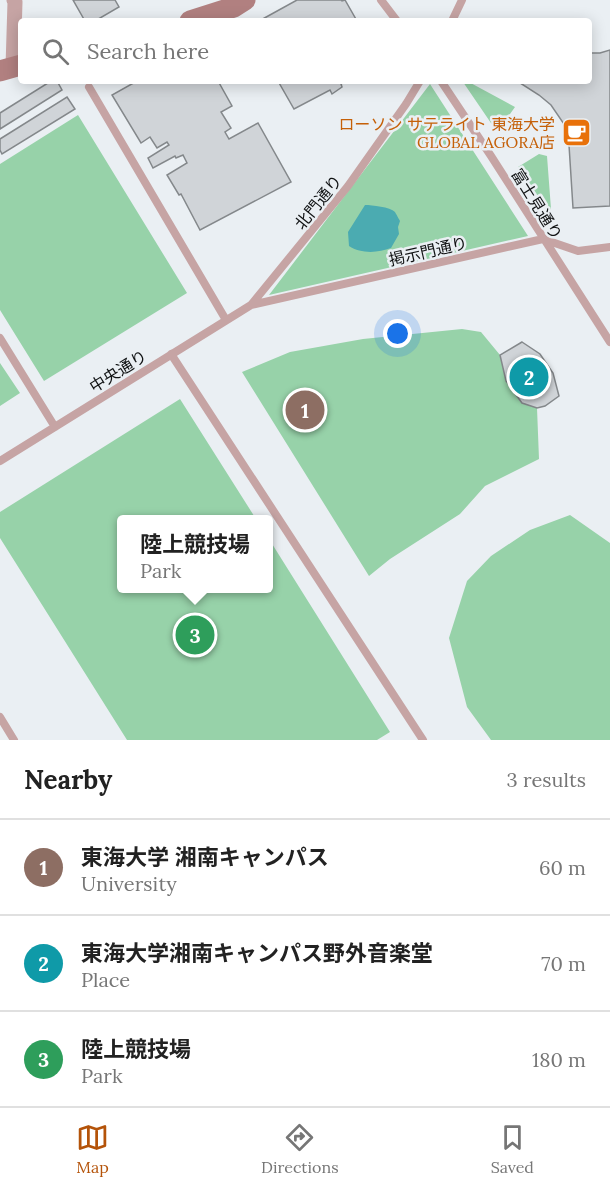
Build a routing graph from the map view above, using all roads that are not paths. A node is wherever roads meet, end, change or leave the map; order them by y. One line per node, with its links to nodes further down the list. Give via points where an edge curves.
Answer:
1 (14, 0): 8 (street)
2 (245, 0): 5 (street)
3 (381, 0): 6 (lane)
4 (462, 0): 7 (lane)
5 (199, 18)
6 (395, 18)
7 (453, 18)
8 (11, 68)
9 (418, 84): 14 (lane, 北門通り, via 348,186)
10 (443, 84): 12 (lane, 富士見通り)
11 (89, 87): 15 (lane)
12 (543, 239): 13 (lane, via 578,251); 14 (lane, 掲示門通り); 17 (lane, 富士見通り)
13 (610, 247)
14 (251, 305): 15 (lane, 中央通り)
15 (226, 320): 18 (lane, 中央通り)
16 (0, 338): 19 (lane)
17 (610, 342)
18 (171, 354): 19 (lane, 中央通り); 23 (lane)
19 (55, 427): 20 (lane, 中央通り)
20 (0, 461)
21 (0, 717): 22 (lane)
22 (14, 740)
23 (423, 740)

